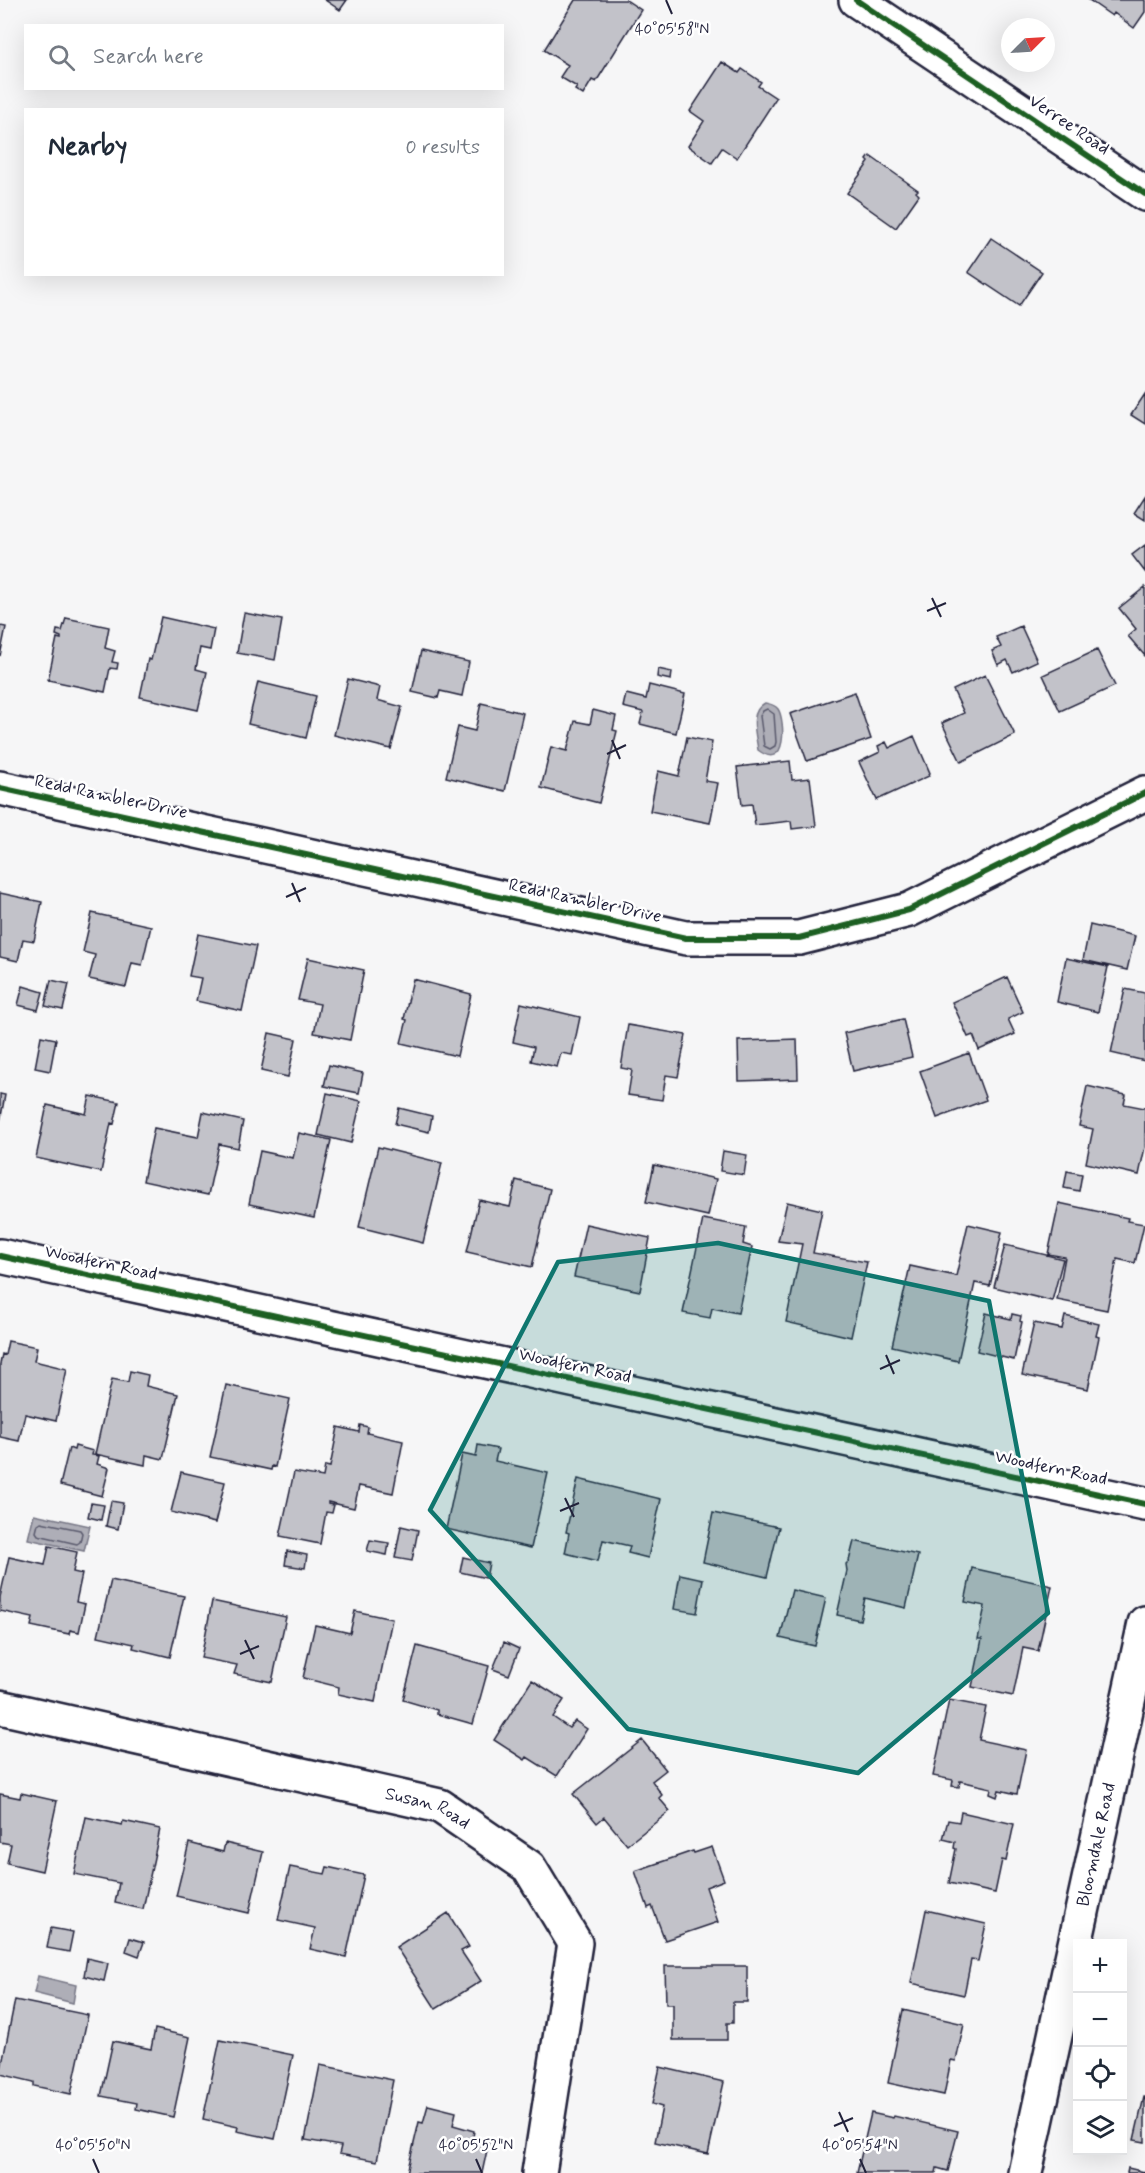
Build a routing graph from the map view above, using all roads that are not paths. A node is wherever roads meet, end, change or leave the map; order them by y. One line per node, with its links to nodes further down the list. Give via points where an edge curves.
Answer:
1 (856, 0): 2 (street, Verree Road)
2 (1145, 194)
3 (0, 788): 4 (street, Redd Rambler Drive, via 686,938 799,938 909,910)
4 (1145, 793)
5 (0, 1256): 6 (street, Woodfern Road)
6 (1145, 1504)
7 (1145, 1623): 10 (street, Bloomdale Road)
8 (0, 1707): 9 (street, Susan Road, via 440,1806 529,1867 575,1943)
9 (539, 2173)
10 (1024, 2173)

